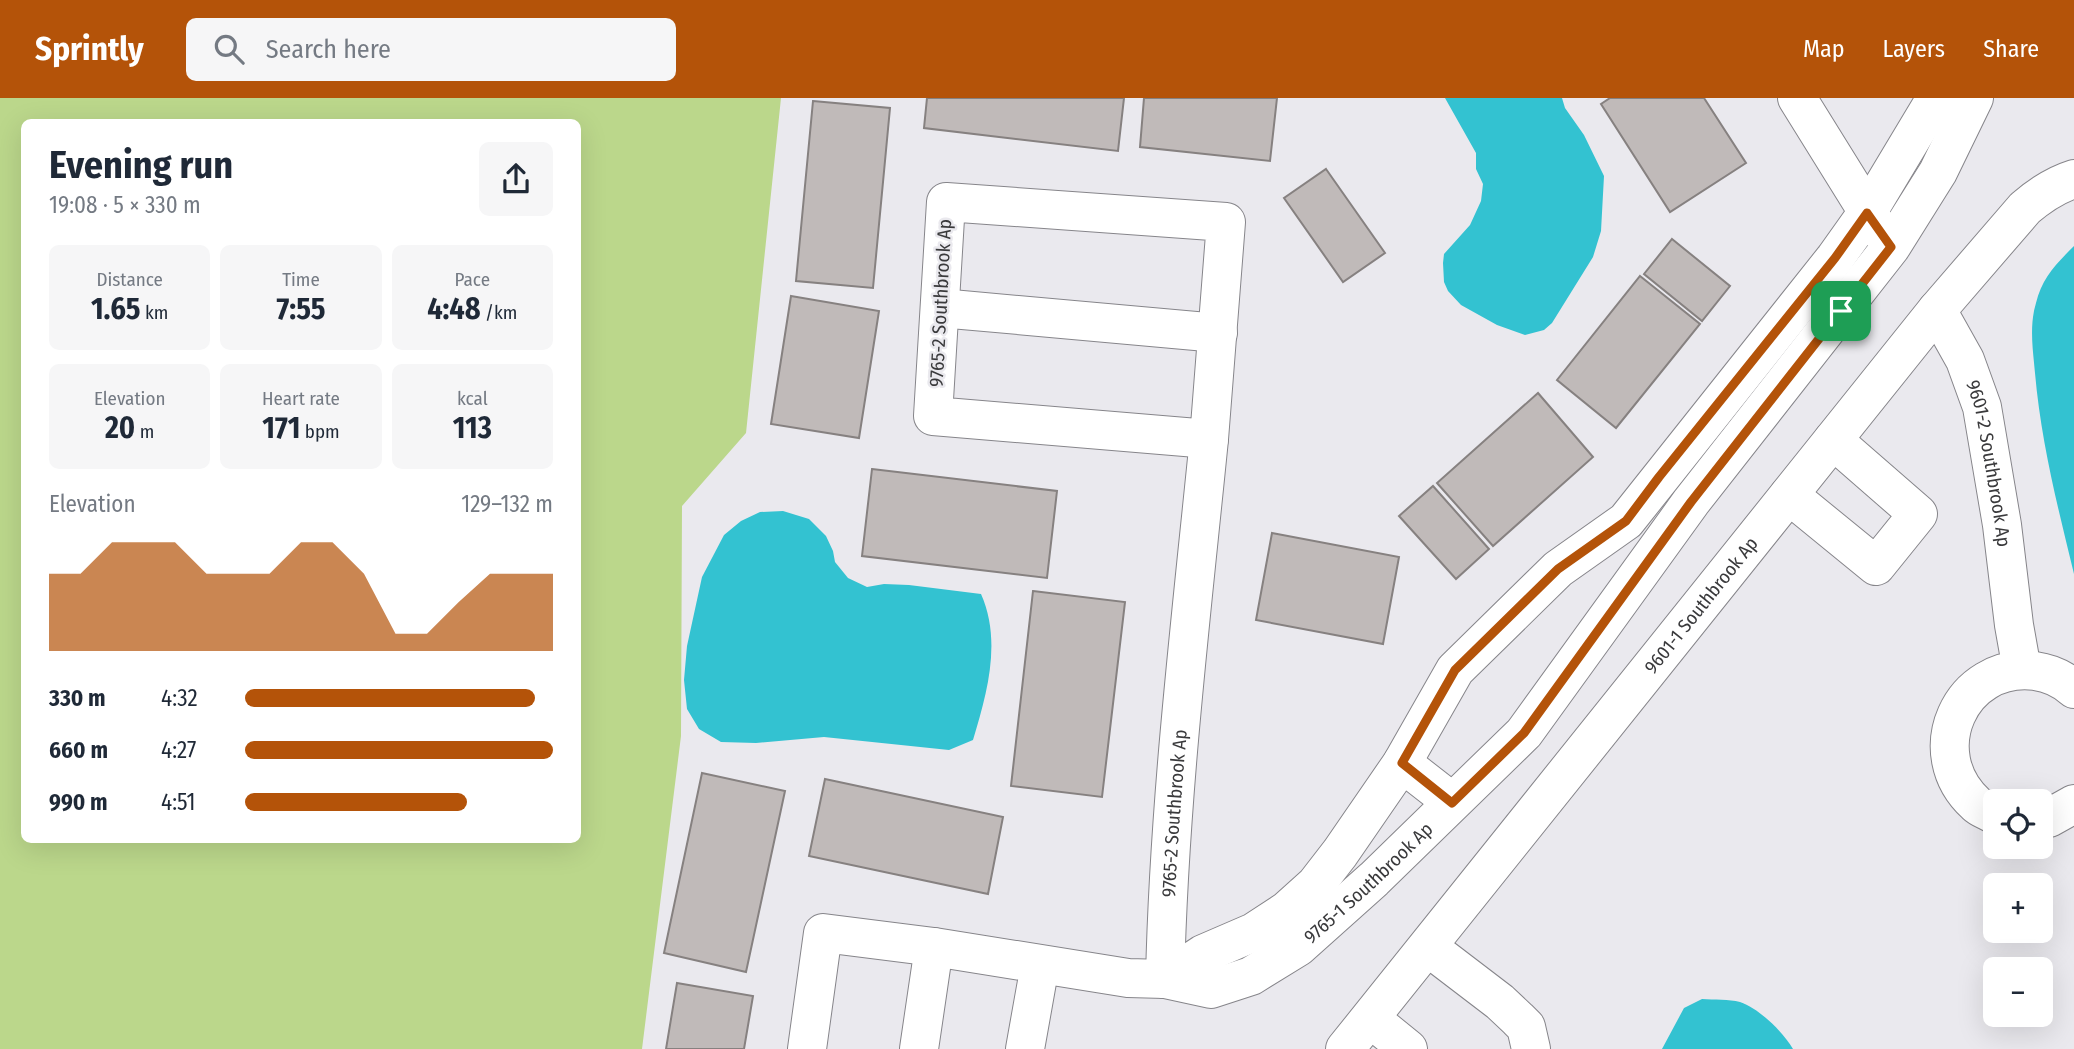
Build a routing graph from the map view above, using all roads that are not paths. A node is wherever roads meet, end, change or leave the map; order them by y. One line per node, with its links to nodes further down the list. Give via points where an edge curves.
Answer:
1 (1797, 98): 5 (street)
2 (1936, 98): 5 (street)
3 (1974, 98): 6 (street, 9765-1 Southbrook Ap, via 1938,172)
4 (2074, 179): 8 (street, 9601-1 Southbrook Ap, via 2038,196 2025,208)
5 (1867, 213): 6 (street); 15 (street, via 1626,521 1558,569 1455,670)
6 (1891, 247): 16 (street, 9765-1 Southbrook Ap, via 1691,502 1524,733)
7 (940, 308): 9 (street); 9 (street, 9765-2 Southbrook Ap, via 946,202 1226,222); 10 (street, 9765-2 Southbrook Ap, via 933,416)
8 (1937, 310): 11 (street, 9601-1 Southbrook Ap); 13 (street, 9601-2 Southbrook Ap, via 1965,360 1982,408)
9 (1218, 334): 10 (street, 9765-2 Southbrook Ap)
10 (1209, 439): 23 (street, 9765-2 Southbrook Ap, via 1181,718)
11 (1833, 440): 12 (street, 9601-1 Southbrook Ap); 12 (street, via 1918,514 1876,566)
12 (1789, 495): 21 (street, 9601-1 Southbrook Ap)
13 (2022, 670): 14 (street, via 2046,673); 18 (street, via 1996,675 1974,689 1957,710 1950,735 1950,761 1960,786)
14 (2074, 689)
15 (1402, 763): 16 (street); 23 (street, via 1340,853 1286,911)
16 (1452, 803): 23 (street, 9765-1 Southbrook Ap, via 1287,955 1251,976 1211,989)
17 (2074, 804): 19 (street)
18 (1983, 809)
19 (2053, 816)
20 (934, 947): 22 (street, 9765-1 Southbrook Ap); 25 (street, 9765-1 Southbrook Ap, via 824,933); 26 (street)
21 (1428, 947): 24 (street, 9601-1 Southbrook Ap); 30 (street, via 1518,1019 1526,1027)
22 (1040, 965): 23 (street, 9765-1 Southbrook Ap); 27 (street)
23 (1165, 979)
24 (1371, 1019): 28 (street, 9601-1 Southbrook Ap); 29 (street)
25 (807, 1049)
26 (919, 1049)
27 (1025, 1049)
28 (1345, 1049)
29 (1408, 1049)
30 (1531, 1049)

